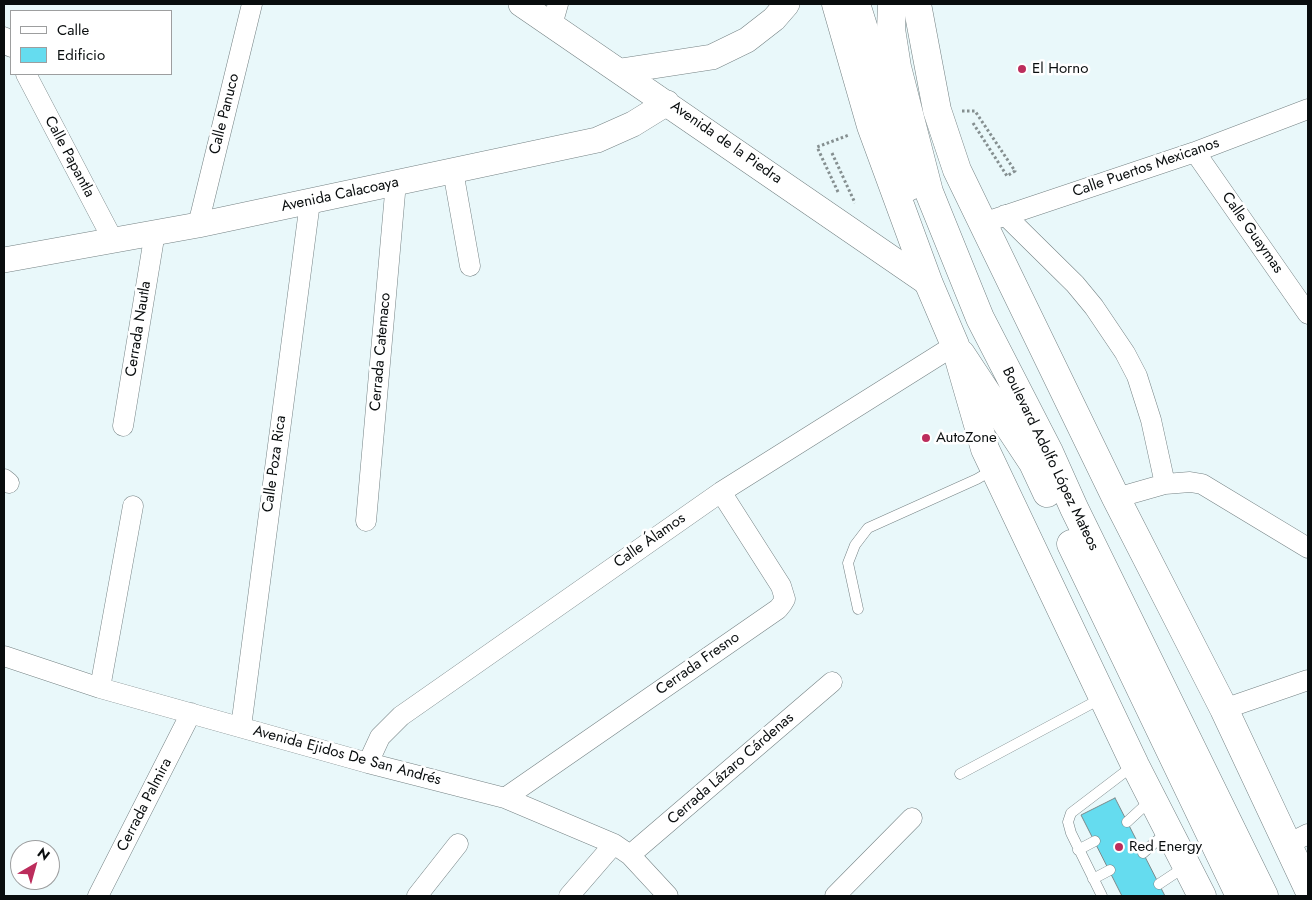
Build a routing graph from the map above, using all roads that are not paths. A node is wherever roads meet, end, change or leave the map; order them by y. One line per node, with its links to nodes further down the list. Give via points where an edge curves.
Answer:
1 (252, 4): 18 (street, Calle Panuco)
2 (521, 4): 8 (street, Avenida de la Piedra)
3 (787, 4): 9 (street, via 747,40 712,57)
4 (836, 4): 23 (main road, Boulevard Adolfo López Mateos, via 871,126)
5 (856, 4): 23 (main road, via 894,125)
6 (892, 4): 46 (main road, Boulevard Adolfo López Mateos, via 891,29 897,68 929,192 980,318 1049,452)
7 (918, 4): 17 (main road, via 937,110 957,170)
8 (555, 14): 9 (street, Avenida de la Piedra)
9 (621, 71): 11 (street, Avenida de la Piedra)
10 (27, 75): 20 (street, Calle Papantla)
11 (667, 103): 14 (street, Avenida Calacoaya, via 633,124 597,140); 23 (street, Avenida de la Piedra)
12 (1308, 109): 13 (street, Calle Puertos Mexicanos)
13 (1196, 152): 17 (street, Calle Puertos Mexicanos); 24 (street, Calle Guaymas)
14 (453, 171): 15 (street, Avenida Calacoaya); 22 (street)
15 (396, 182): 16 (street, Avenida Calacoaya); 32 (street, Cerrada Catemaco)
16 (310, 202): 18 (street, Avenida Calacoaya); 42 (street, Calle Poza Rica)
17 (994, 219): 28 (street, via 1075,284 1125,353 1138,376); 30 (main road)
18 (198, 225): 19 (street, Avenida Calacoaya)
19 (155, 232): 20 (street, Avenida Calacoaya); 26 (street, Cerrada Nautla)
20 (113, 240): 21 (street, Avenida Calacoaya)
21 (4, 260)
22 (470, 266)
23 (930, 284): 25 (main road, Boulevard Adolfo López Mateos)
24 (1308, 314)
25 (955, 345): 27 (main road, Boulevard Adolfo López Mateos, via 985,450); 29 (street, Calle Álamos); 46 (main road, Boulevard Adolfo López Mateos, via 1033,463)
26 (123, 426)
27 (994, 469): 34 (lane, via 868,528 855,545 848,563); 39 (main road, Boulevard Adolfo López Mateos)
28 (1165, 484): 30 (street); 33 (street, via 1202,484)
29 (721, 492): 43 (street, Calle Álamos, via 401,716 380,737); 47 (street, Cerrada Fresno, via 786,599 770,614)
30 (1116, 498): 40 (main road)
31 (133, 506): 38 (street)
32 (366, 521)
33 (1308, 548)
34 (858, 609)
35 (4, 657): 38 (street, Avenida Ejidos De San Andrés)
36 (1308, 680): 40 (street)
37 (832, 682): 55 (street, Cerrada Lázaro Cárdenas)
38 (100, 688): 41 (street, Avenida Ejidos De San Andrés)
39 (1103, 697): 44 (main road, Boulevard Adolfo López Mateos); 45 (lane)
40 (1224, 710): 52 (main road)
41 (191, 713): 42 (street, Avenida Ejidos De San Andrés); 63 (street, Cerrada Palmira)
42 (240, 727): 43 (street, Avenida Ejidos De San Andrés)
43 (368, 763): 47 (street, Avenida Ejidos De San Andrés)
44 (1135, 764): 48 (main road, Boulevard Adolfo López Mateos); 56 (lane, via 1071,814 1068,822)
45 (960, 774)
46 (1203, 795): 70 (main road, Boulevard Adolfo López Mateos); 71 (main road, Boulevard Adolfo López Mateos)
47 (505, 798): 55 (street, Avenida Ejidos De San Andrés)
48 (1152, 798): 50 (lane); 51 (main road, Boulevard Adolfo López Mateos)
49 (912, 818): 67 (street)
50 (1127, 822)
51 (1169, 830): 57 (lane); 58 (main road, Boulevard Adolfo López Mateos)
52 (1298, 839): 62 (main road)
53 (1094, 841): 56 (lane)
54 (458, 844): 64 (street)
55 (622, 850): 65 (street, Cerrada Lázaro Cárdenas); 66 (street, Avenida Ejidos De San Andrés)
56 (1078, 850): 60 (lane)
57 (1143, 853)
58 (1186, 865): 61 (lane); 69 (main road, Boulevard Adolfo López Mateos)
59 (1110, 870): 60 (lane)
60 (1093, 879): 68 (lane)
61 (1159, 884)
62 (1308, 888)
63 (98, 896)
64 (417, 896)
65 (569, 896)
66 (668, 896)
67 (835, 896)
68 (1102, 896)
69 (1202, 896)
70 (1240, 896)
71 (1264, 896)

